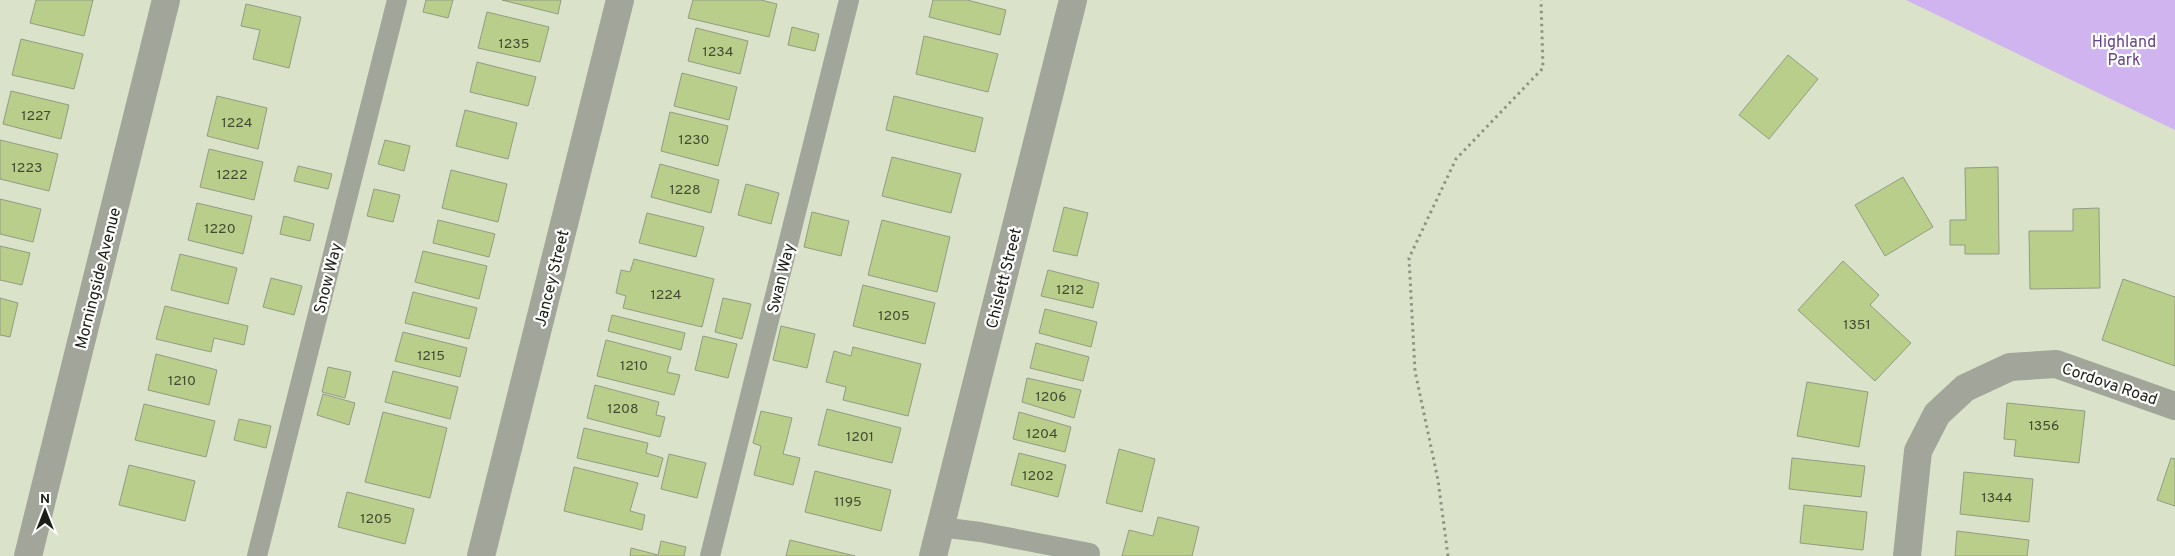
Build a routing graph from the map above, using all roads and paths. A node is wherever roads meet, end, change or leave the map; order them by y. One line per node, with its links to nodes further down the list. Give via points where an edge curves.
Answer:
1 (166, 0): 10 (street, Morningside Avenue)
2 (397, 0): 11 (lane, Snow Way)
3 (620, 0): 12 (street, Jancey Street)
4 (849, 0): 13 (lane, Swan Way)
5 (1073, 0): 8 (street, Chislett Street)
6 (1540, 0): 15 (path, via 1542,68 1456,159 1409,258 1415,371 1438,480)
7 (2175, 406): 16 (street, Cordova Road, via 2056,364 2010,367 1966,388 1937,414 1918,451)
8 (940, 527): 9 (lane); 14 (street, Chislett Street)
9 (1090, 553)
10 (28, 556)
11 (257, 556)
12 (481, 556)
13 (710, 556)
14 (932, 556)
15 (1448, 556)
16 (1907, 556)

